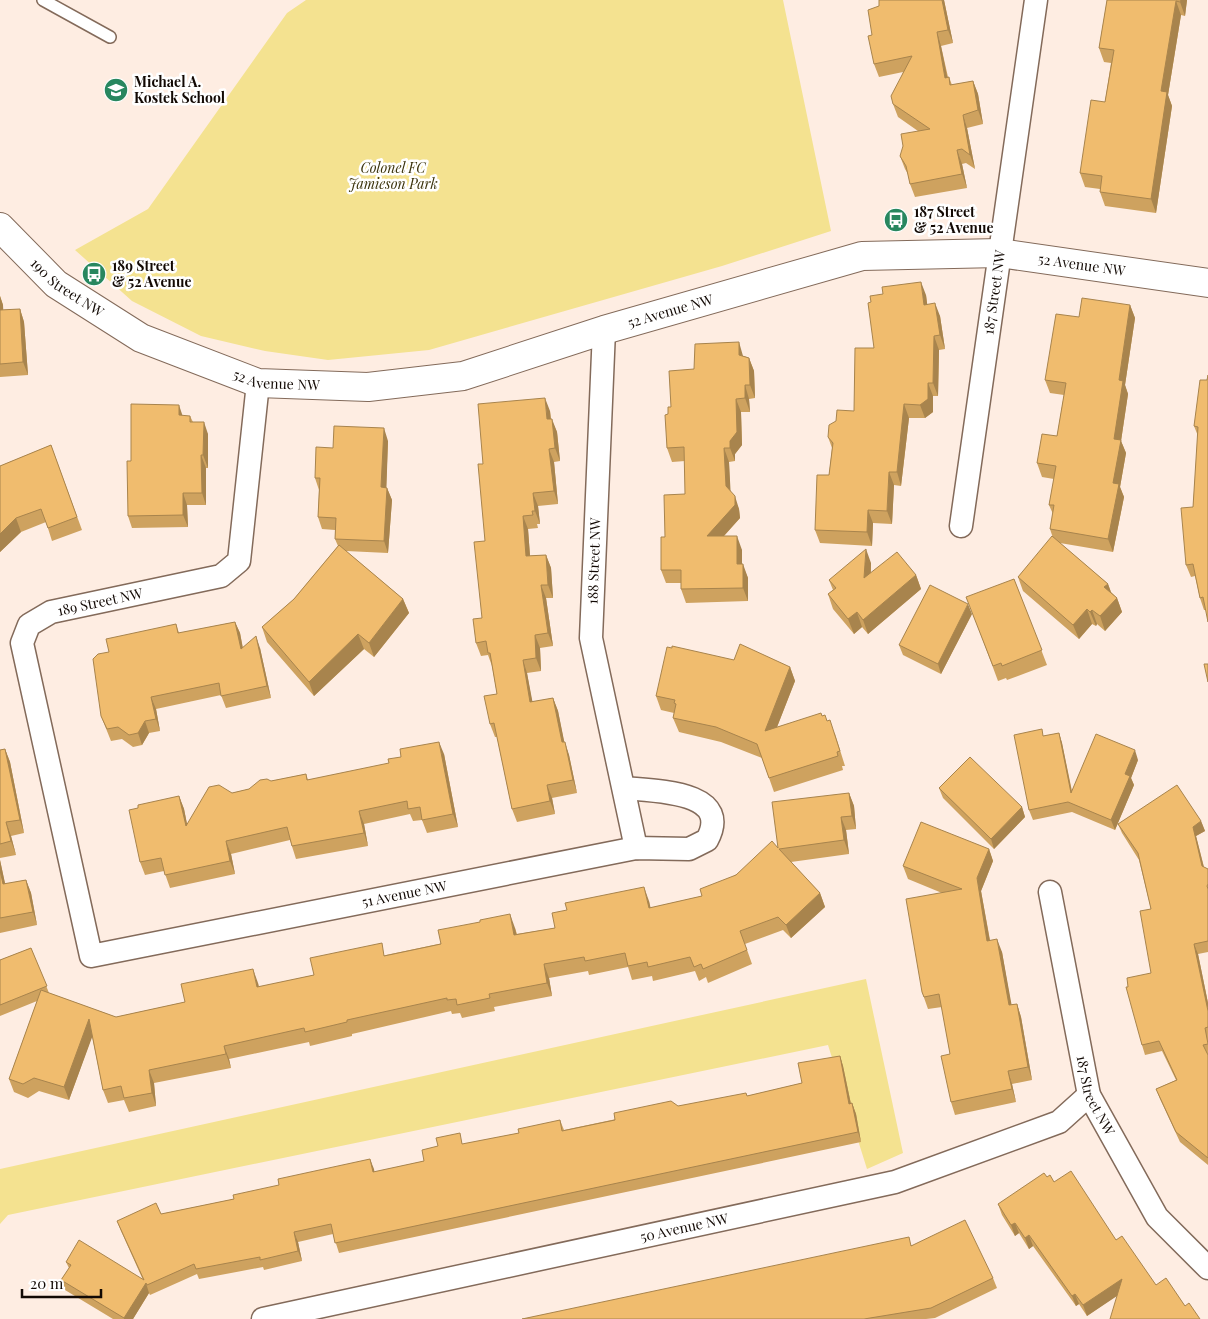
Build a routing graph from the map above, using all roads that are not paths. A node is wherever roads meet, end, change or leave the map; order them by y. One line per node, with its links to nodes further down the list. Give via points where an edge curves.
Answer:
1 (43, 0): 3 (lane)
2 (1036, 0): 5 (street, 187 Street NW)
3 (110, 37)
4 (1, 228): 8 (street, 190 Street NW, via 56,284)
5 (999, 253): 6 (street, 52 Avenue NW); 7 (street, 52 Avenue NW, via 862,256); 10 (street, 187 Street NW)
6 (1208, 284)
7 (604, 330): 9 (street, 52 Avenue NW, via 463,376 368,387); 11 (street, 188 Street NW, via 591,638)
8 (140, 338): 9 (street, 52 Avenue NW)
9 (258, 382): 14 (street, 189 Street NW, via 239,561 221,576 51,612 29,625 22,644)
10 (961, 526)
11 (624, 788): 12 (street, 188 Street NW); 12 (street, 51 Avenue NW, via 693,797 708,809 711,829 703,844 689,849)
12 (636, 848): 14 (street, 51 Avenue NW)
13 (1050, 892): 15 (street, 187 Street NW)
14 (91, 956)
15 (1089, 1095): 16 (street, 187 Street NW, via 1157,1217); 17 (street, 50 Avenue NW, via 1059,1122 895,1182)
16 (1208, 1268)
17 (263, 1319)

